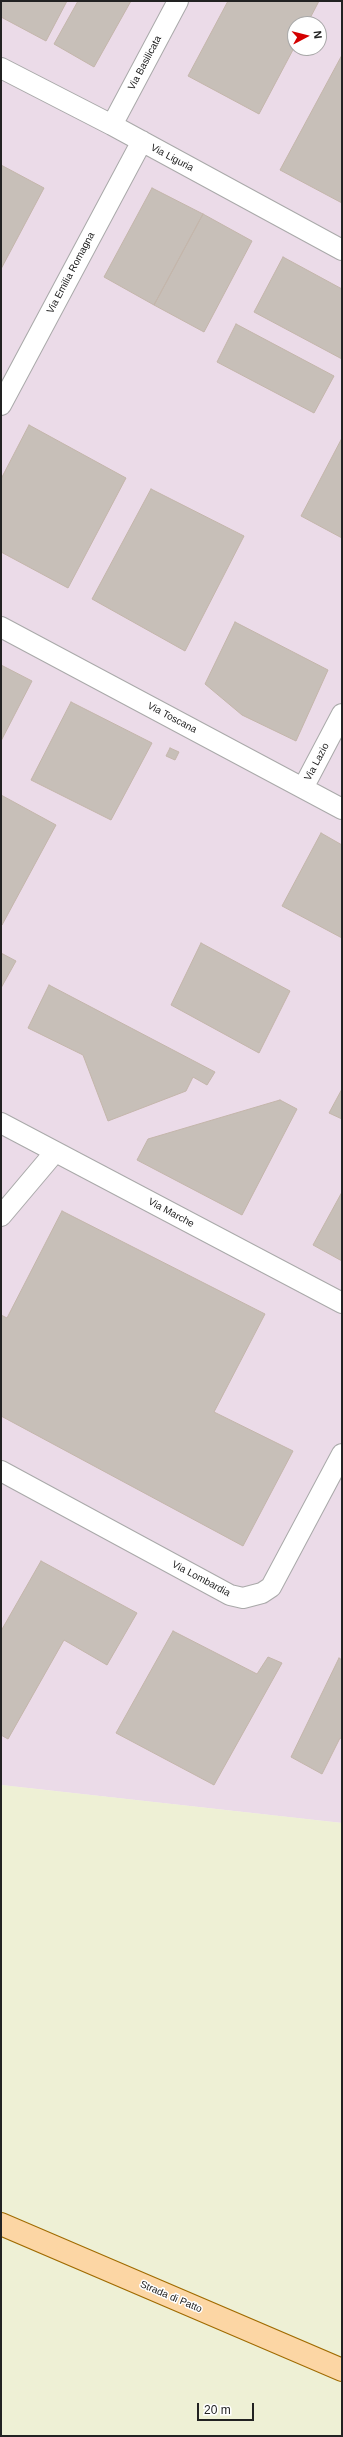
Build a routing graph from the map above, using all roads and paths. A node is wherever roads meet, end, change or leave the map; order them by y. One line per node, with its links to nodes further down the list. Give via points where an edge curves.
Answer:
1 (178, 1): 3 (street, Via Basilicata)
2 (1, 68): 3 (street, Via Liguria)
3 (112, 125): 4 (street, Via Liguria)
4 (142, 141): 5 (street, Via Liguria); 6 (street, Via Emilia Romagna)
5 (342, 250)
6 (1, 405)
7 (1, 627): 9 (street, Via Toscana)
8 (342, 714): 9 (street, Via Lazio)
9 (303, 788): 10 (street, Via Toscana)
10 (342, 809)
11 (1, 1123): 12 (street, Via Marche)
12 (55, 1152): 13 (street); 14 (street, Via Marche)
13 (1, 1216)
14 (342, 1303)
15 (342, 1454): 16 (street, Via Lombardia, via 271,1587 262,1593 243,1598 230,1595)
16 (1, 1471)
17 (1, 2224): 18 (main road, Strada di Patto)
18 (342, 2370)

